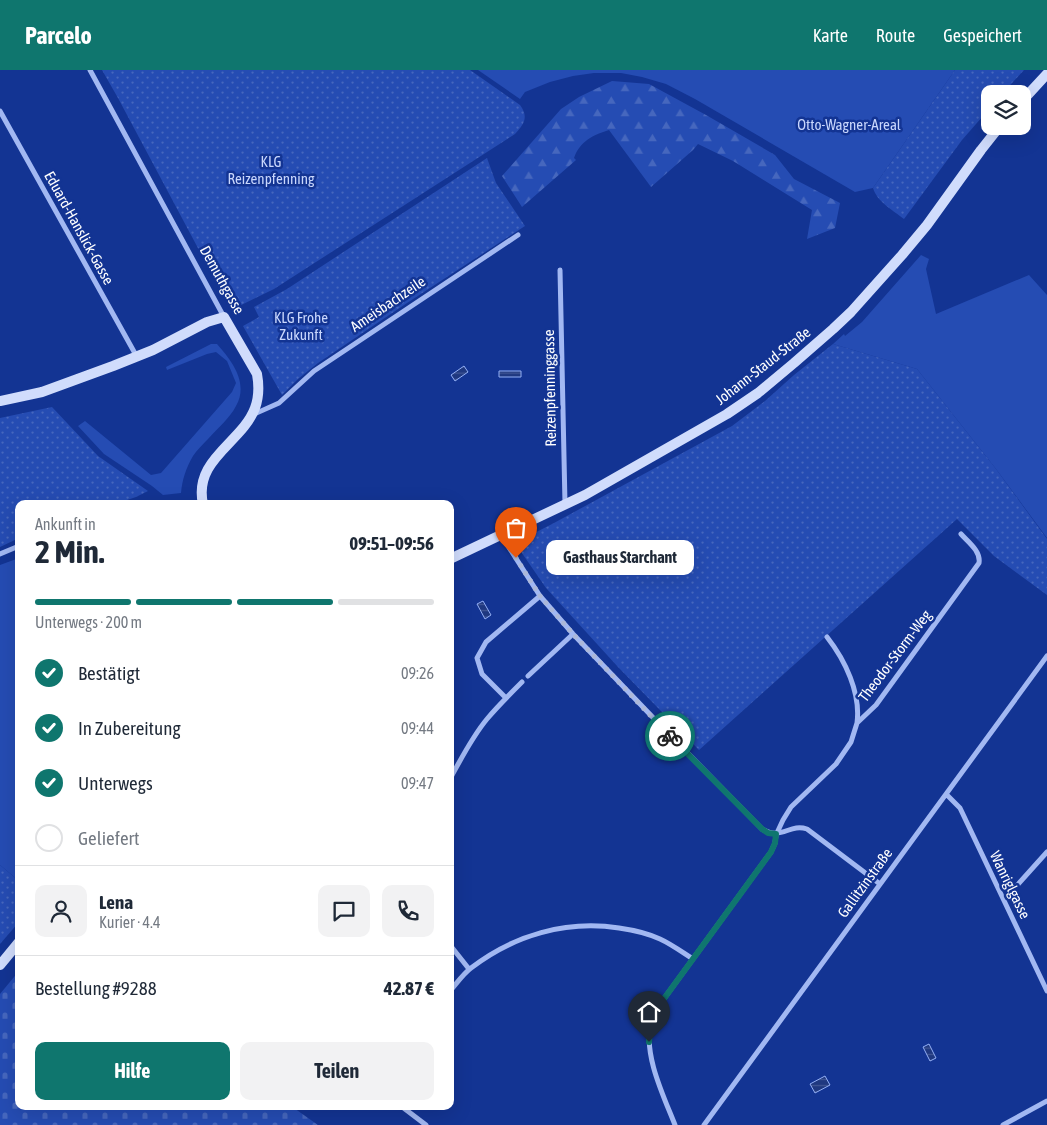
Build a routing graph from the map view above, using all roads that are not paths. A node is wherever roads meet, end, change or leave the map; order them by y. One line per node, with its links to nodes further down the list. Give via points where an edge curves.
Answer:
1 (90, 70): 8 (street, Demuthgasse)
2 (1047, 74): 3 (street)
3 (1031, 91)
4 (0, 111): 9 (street, Eduard-Hanslick-Gasse)
5 (993, 135): 13 (street, Johann-Staud-Straße, via 902,255 845,317 794,364 727,414)
6 (518, 235): 11 (street, Ameisbachzeile, via 314,371 278,403)
7 (560, 270): 13 (street, Reizenpfenninggasse)
8 (224, 317): 9 (street, via 207,322); 11 (street, Demuthgasse, via 257,374 258,398)
9 (137, 357): 10 (street, via 42,392)
10 (0, 401)
11 (252, 416): 12 (street, Demuthgasse, via 207,471)
12 (203, 500)
13 (565, 505): 15 (street, Johann-Staud-Straße)
14 (961, 534): 26 (street, Theodor-Storm-Weg, via 978,553 979,563 876,705)
15 (501, 535): 18 (street, Johann-Staud-Straße); 19 (street)
16 (15, 548): 17 (street)
17 (0, 554)
18 (454, 557)
19 (540, 596): 20 (street); 25 (street, via 486,642 477,658 482,674)
20 (573, 634): 23 (street); 29 (street, via 762,829)
21 (827, 637): 26 (street, via 852,682 859,712)
22 (1047, 656): 28 (street, Gallitzinstraße)
23 (528, 676)
24 (522, 682): 25 (street)
25 (506, 698): 27 (street, via 469,744)
26 (857, 723): 29 (street, Theodor-Storm-Weg, via 843,755 791,807)
27 (454, 772)
28 (946, 794): 31 (street, Gallitzinstraße); 32 (street, Wanriglgasse, via 960,808)
29 (776, 834): 31 (street, via 800,827 807,829); 35 (street, Theodor-Storm-Weg, via 771,852)
30 (1047, 852): 32 (street)
31 (880, 884): 44 (street, Gallitzinstraße)
32 (1004, 900): 39 (street, Wanriglgasse)
33 (15, 947): 36 (street)
34 (454, 950): 37 (street)
35 (693, 959): 37 (street, via 647,934 589,925 546,931 525,938 505,946); 43 (street, Theodor-Storm-Weg, via 655,1013 650,1026 651,1058)
36 (0, 964)
37 (470, 969): 38 (street)
38 (454, 986)
39 (1047, 991)
40 (1047, 1100): 45 (street)
41 (406, 1110): 42 (street)
42 (426, 1125)
43 (675, 1125)
44 (704, 1125)
45 (1003, 1125)

